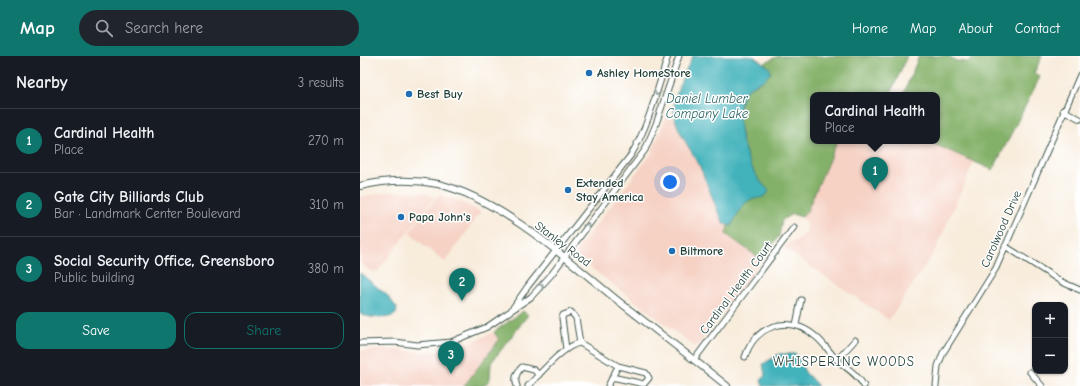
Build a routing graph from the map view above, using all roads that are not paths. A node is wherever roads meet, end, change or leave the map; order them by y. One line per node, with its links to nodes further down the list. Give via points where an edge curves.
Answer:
1 (668, 56): 9 (street, one-way to 9, via 641,139)
2 (679, 56): 10 (street, one-way to 2, via 645,150)
3 (1080, 75): 4 (street, Carolwood Drive)
4 (1064, 110): 5 (street); 8 (street, Carolwood Drive)
5 (1080, 119)
6 (360, 186): 9 (street, Stanley Road, via 396,181 439,185 504,213)
7 (794, 228): 20 (street, Cardinal Health Court)
8 (1004, 246): 11 (street, via 1062,282); 31 (street, Carolwood Drive, via 996,268 943,353 938,366)
9 (555, 251): 10 (street, Stanley Road); 13 (street)
10 (564, 257): 13 (street, one-way to 10, via 531,297); 20 (street, Stanley Road)
11 (1080, 290)
12 (800, 300): 14 (street)
13 (512, 309): 16 (street, via 487,327 451,342 417,345 395,342)
14 (796, 326): 19 (street, via 783,325 762,332 748,346); 21 (street, via 815,336)
15 (854, 340): 21 (street)
16 (360, 343)
17 (580, 343): 18 (street); 18 (street, via 576,318 571,312 564,314 562,318); 22 (street)
18 (566, 349): 24 (street)
19 (745, 357)
20 (694, 360): 29 (street, Stanley Road)
21 (837, 360): 30 (street, via 860,378)
22 (618, 366): 25 (street); 25 (street, via 646,373 649,378 647,382 637,383)
23 (1030, 372): 32 (street)
24 (539, 375): 26 (street, via 534,370 522,368 518,371); 27 (street)
25 (612, 377): 28 (street)
26 (516, 386)
27 (528, 386)
28 (608, 386)
29 (727, 386)
30 (864, 386)
31 (936, 386)
32 (1042, 386)

